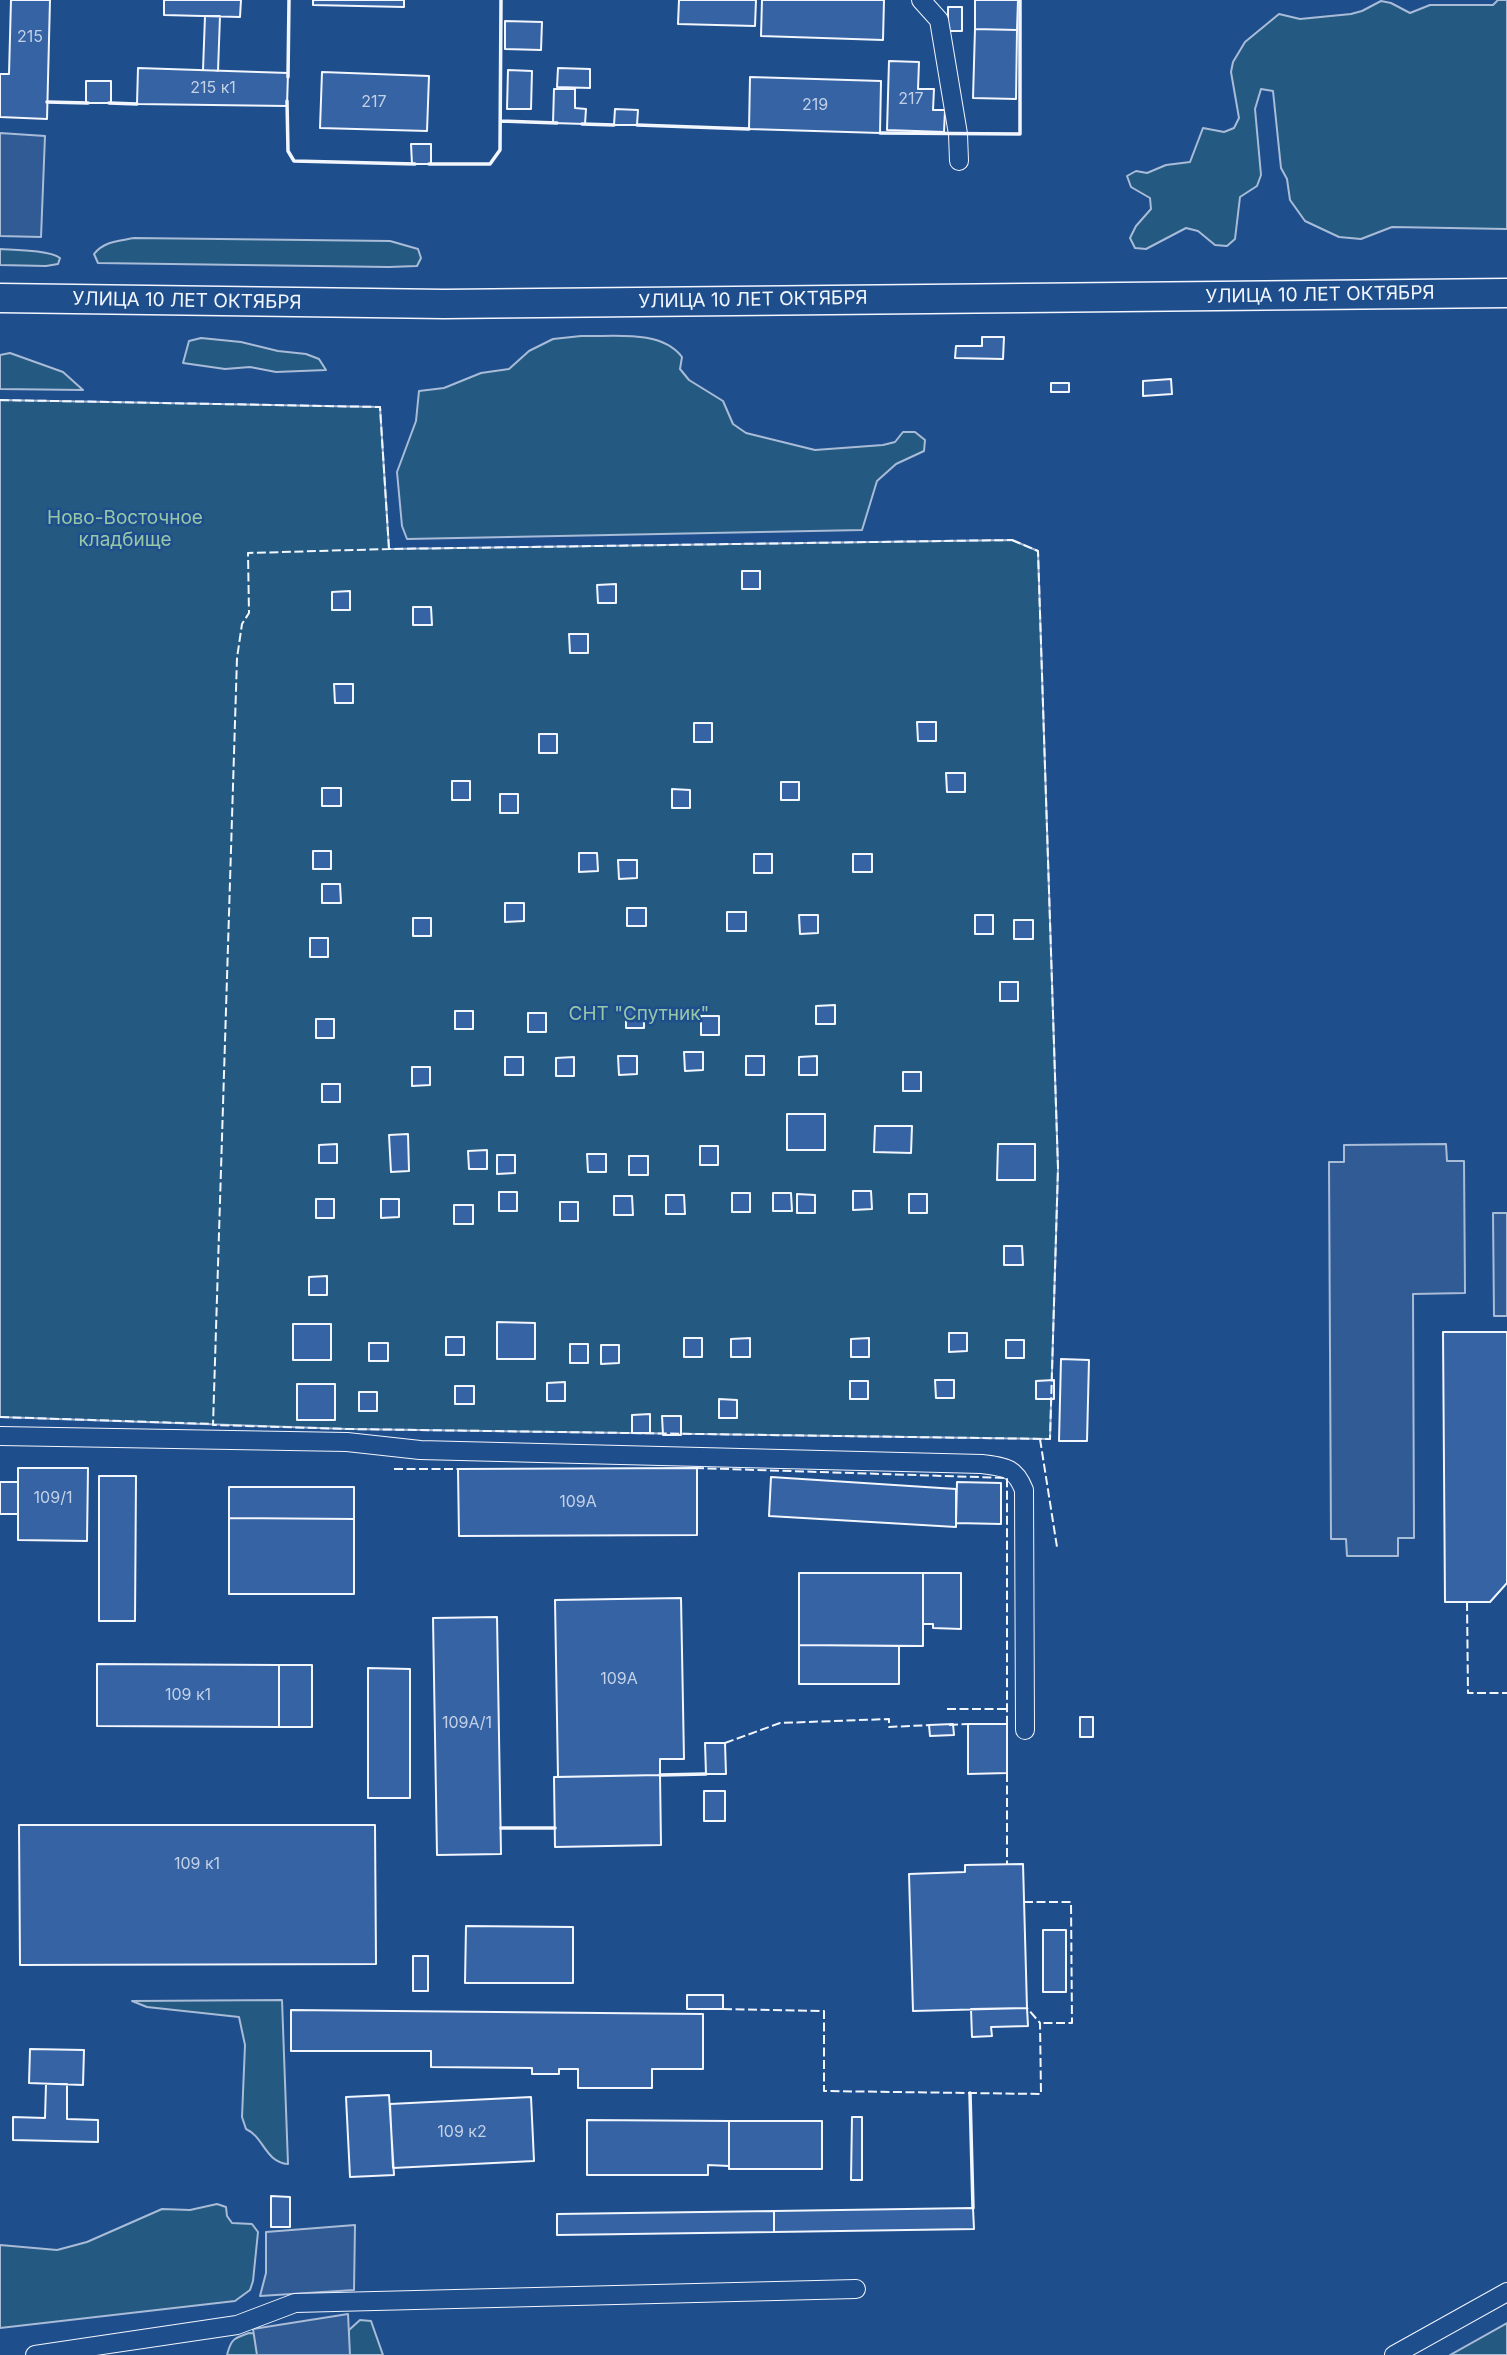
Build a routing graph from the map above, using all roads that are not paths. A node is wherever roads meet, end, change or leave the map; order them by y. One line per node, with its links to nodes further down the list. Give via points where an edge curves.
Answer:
1 (921, 0): 2 (street, via 939,20)
2 (959, 161)
3 (1507, 293): 4 (main road, УЛИЦА 10 ЛЕТ ОКТЯБРЯ, via 444,304)
4 (0, 298)
5 (0, 1436): 6 (street, via 347,1442 420,1450 1003,1466 1018,1476 1024,1490)
6 (1026, 1730)
7 (856, 2289): 9 (street, via 295,2304 237,2325)
8 (1507, 2292): 10 (street)
9 (35, 2355)
10 (1394, 2355)

